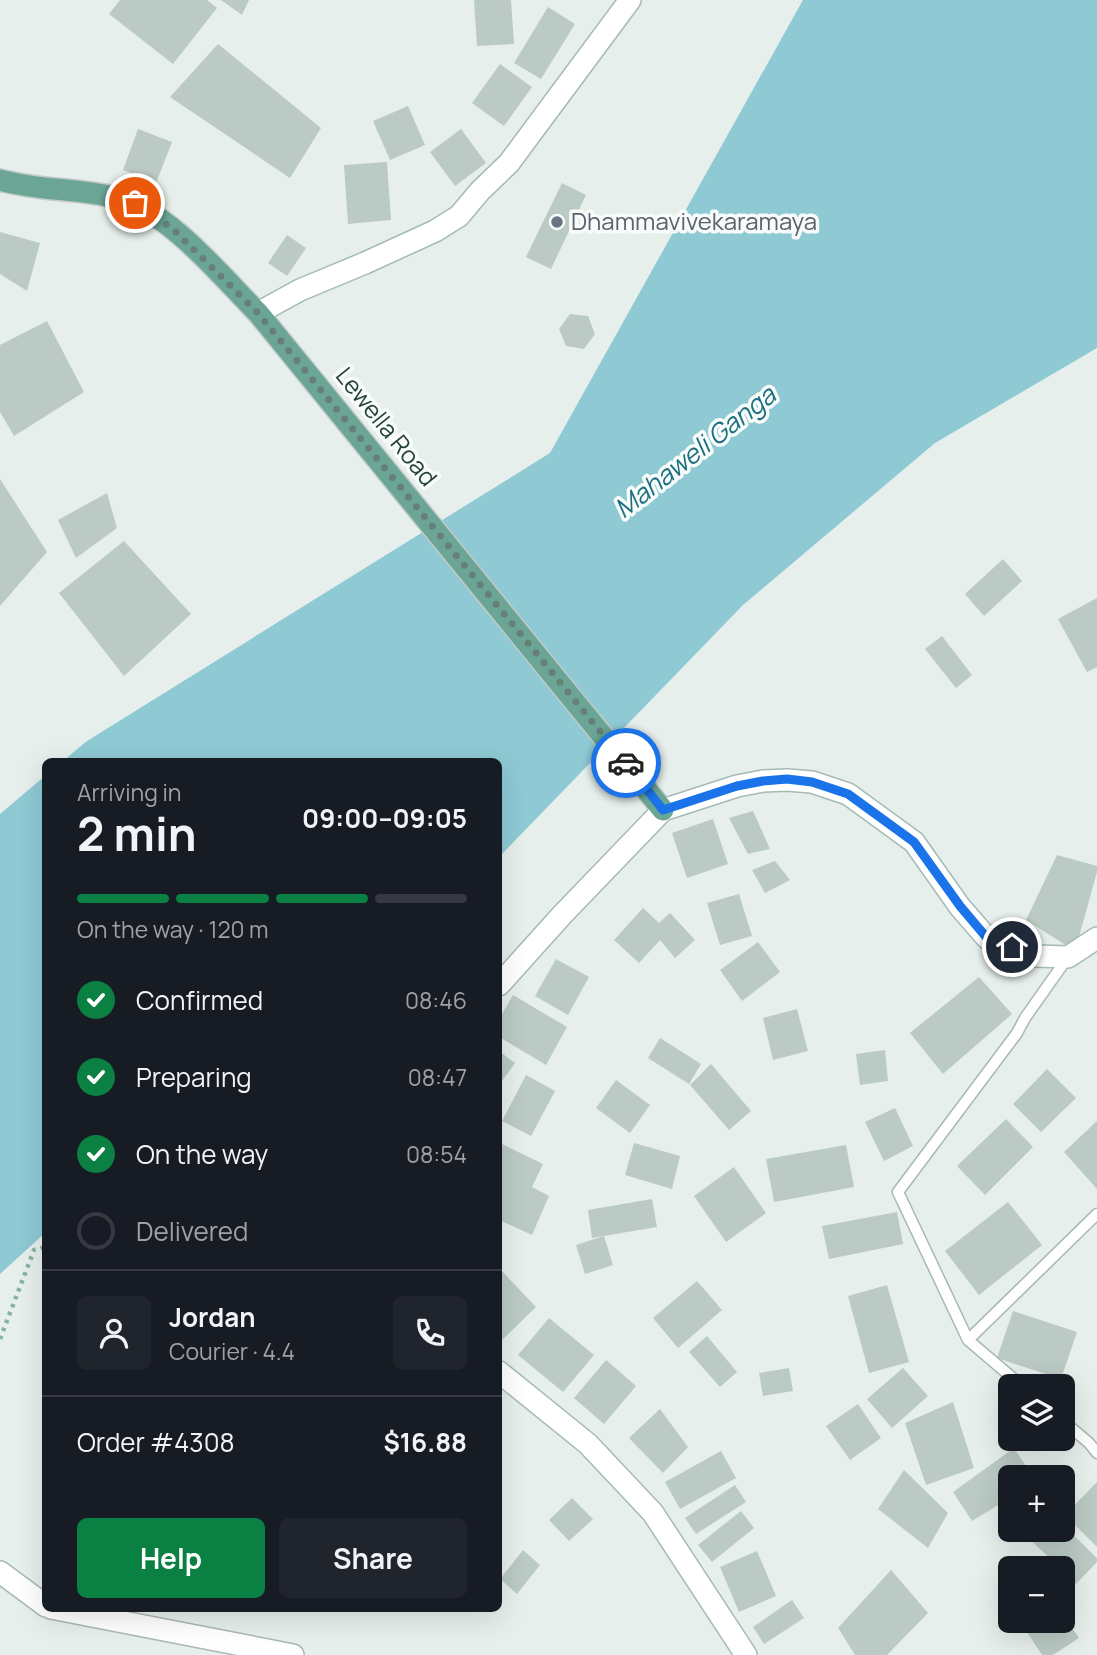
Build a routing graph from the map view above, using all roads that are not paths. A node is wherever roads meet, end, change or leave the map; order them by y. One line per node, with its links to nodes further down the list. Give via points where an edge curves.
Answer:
1 (630, 0): 3 (street, via 509,163 459,216 435,232)
2 (0, 180): 3 (main road, Lewella Road, via 135,203 172,228)
3 (258, 313): 4 (main road, Lewella Road)
4 (663, 810): 6 (street, via 763,781 812,782 848,794 914,842 987,938 1036,956); 7 (street)
5 (1097, 938): 6 (street)
6 (1069, 957): 9 (lane, via 898,1192)
7 (502, 982)
8 (1097, 1214): 9 (lane)
9 (968, 1340): 11 (lane)
10 (502, 1374): 18 (street, via 588,1444 653,1513)
11 (1008, 1374)
12 (1075, 1431): 13 (lane)
13 (1097, 1453)
14 (0, 1572): 15 (street)
15 (42, 1603)
16 (72, 1612): 17 (street)
17 (293, 1655)
18 (746, 1655)

